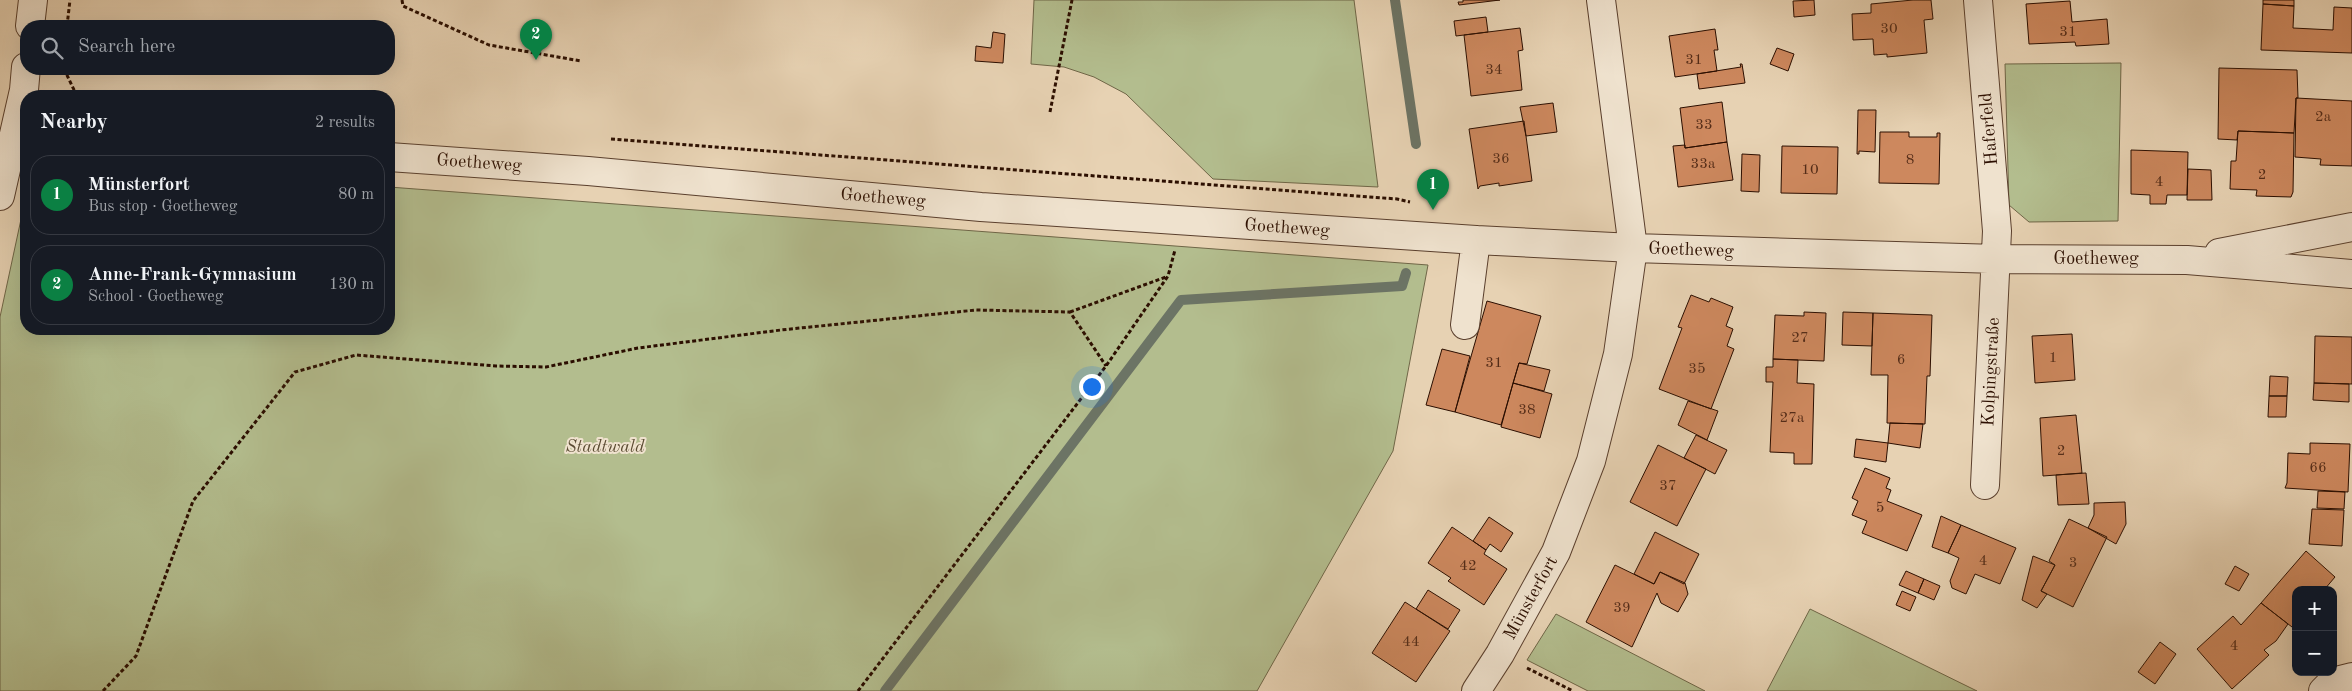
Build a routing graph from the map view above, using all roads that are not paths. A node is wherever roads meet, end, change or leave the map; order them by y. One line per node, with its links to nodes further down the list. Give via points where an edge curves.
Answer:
1 (33, 0): 4 (street)
2 (1601, 0): 13 (street, Münsterfort)
3 (1978, 0): 14 (street, Haferfeld)
4 (31, 20)
5 (25, 75): 6 (street)
6 (24, 90)
7 (20, 106): 8 (street)
8 (13, 133): 10 (street)
9 (395, 157): 12 (street, Goetheweg, via 588,170 980,207)
10 (0, 196)
11 (2352, 227): 15 (street, Goetheweg)
12 (1476, 240): 13 (street, Goetheweg); 17 (street)
13 (1633, 248): 14 (street, Goetheweg); 20 (street, Münsterfort, via 1618,354 1591,461 1556,552)
14 (1997, 259): 15 (street, Goetheweg); 18 (street, Kolpingstraße)
15 (2186, 260): 16 (street, Goetheweg)
16 (2352, 274)
17 (1465, 325)
18 (1985, 485)
19 (2352, 677): 21 (street, via 2332,682)
20 (1476, 691)
21 (2323, 691)

